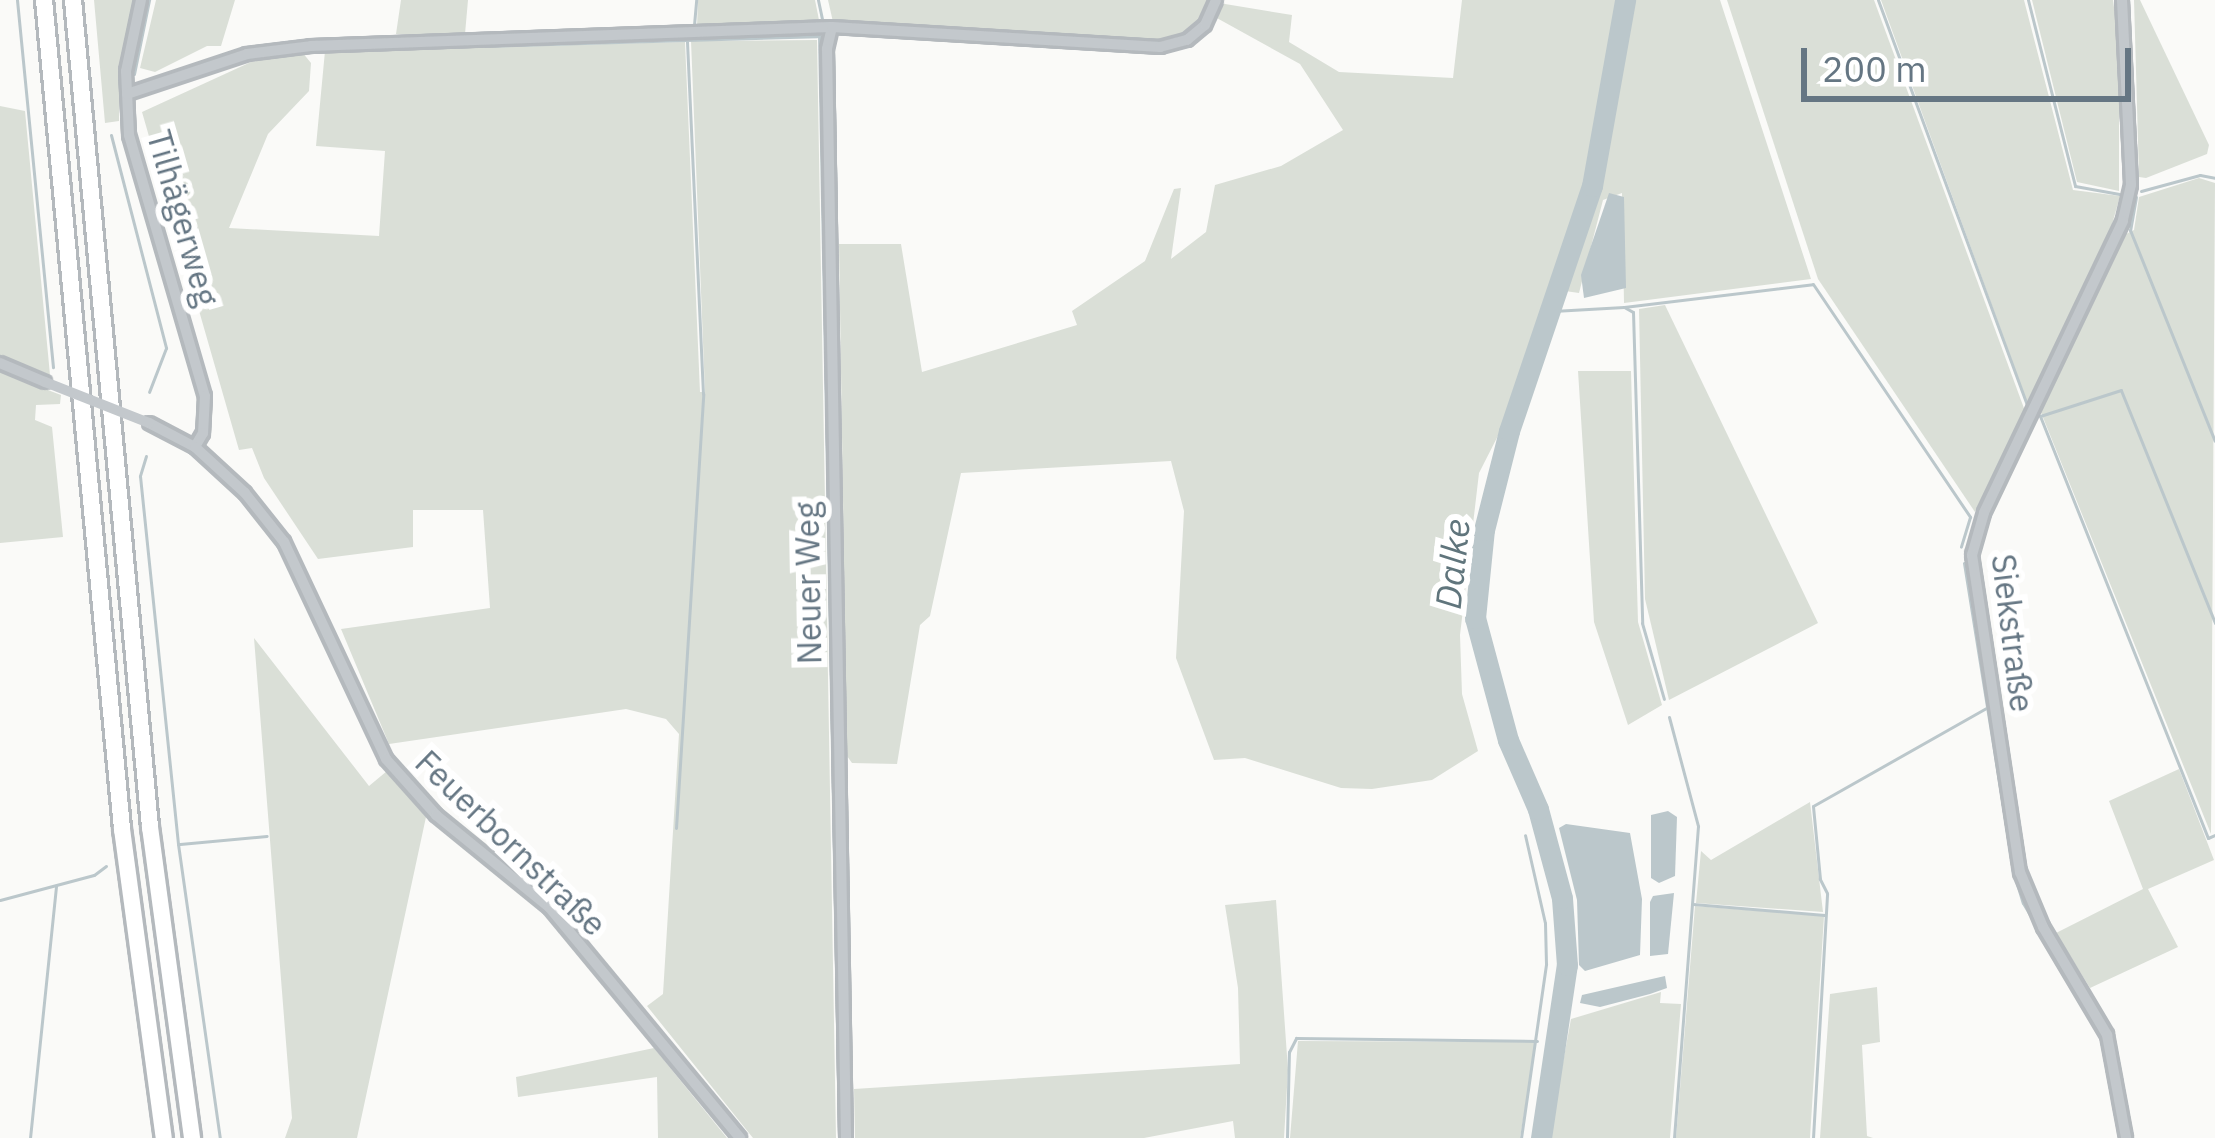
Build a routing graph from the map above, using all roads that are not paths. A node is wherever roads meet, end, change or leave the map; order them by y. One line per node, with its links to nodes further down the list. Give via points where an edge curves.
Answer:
1 (44, 0): 10 (highway, via 122,829)
2 (73, 0): 11 (highway, via 141,742)
3 (141, 0): 7 (street, Tilhägerweg)
4 (1216, 0): 6 (street, via 1205,25 1160,47)
5 (2122, 0): 14 (street, Siekstraße, via 2131,185 2123,221 1984,513 1972,555 2020,872 2107,1035)
6 (832, 27): 7 (street, via 311,46 247,53); 13 (street, Neuer Weg)
7 (127, 94): 9 (street, Tilhägerweg, via 128,135 205,396)
8 (0, 363): 9 (street, Feuerbornstraße, bridge)
9 (195, 447): 12 (street, Feuerbornstraße, via 284,542 386,759 436,815 549,907)
10 (164, 1138)
11 (192, 1138)
12 (740, 1138)
13 (846, 1138)
14 (2126, 1138)

